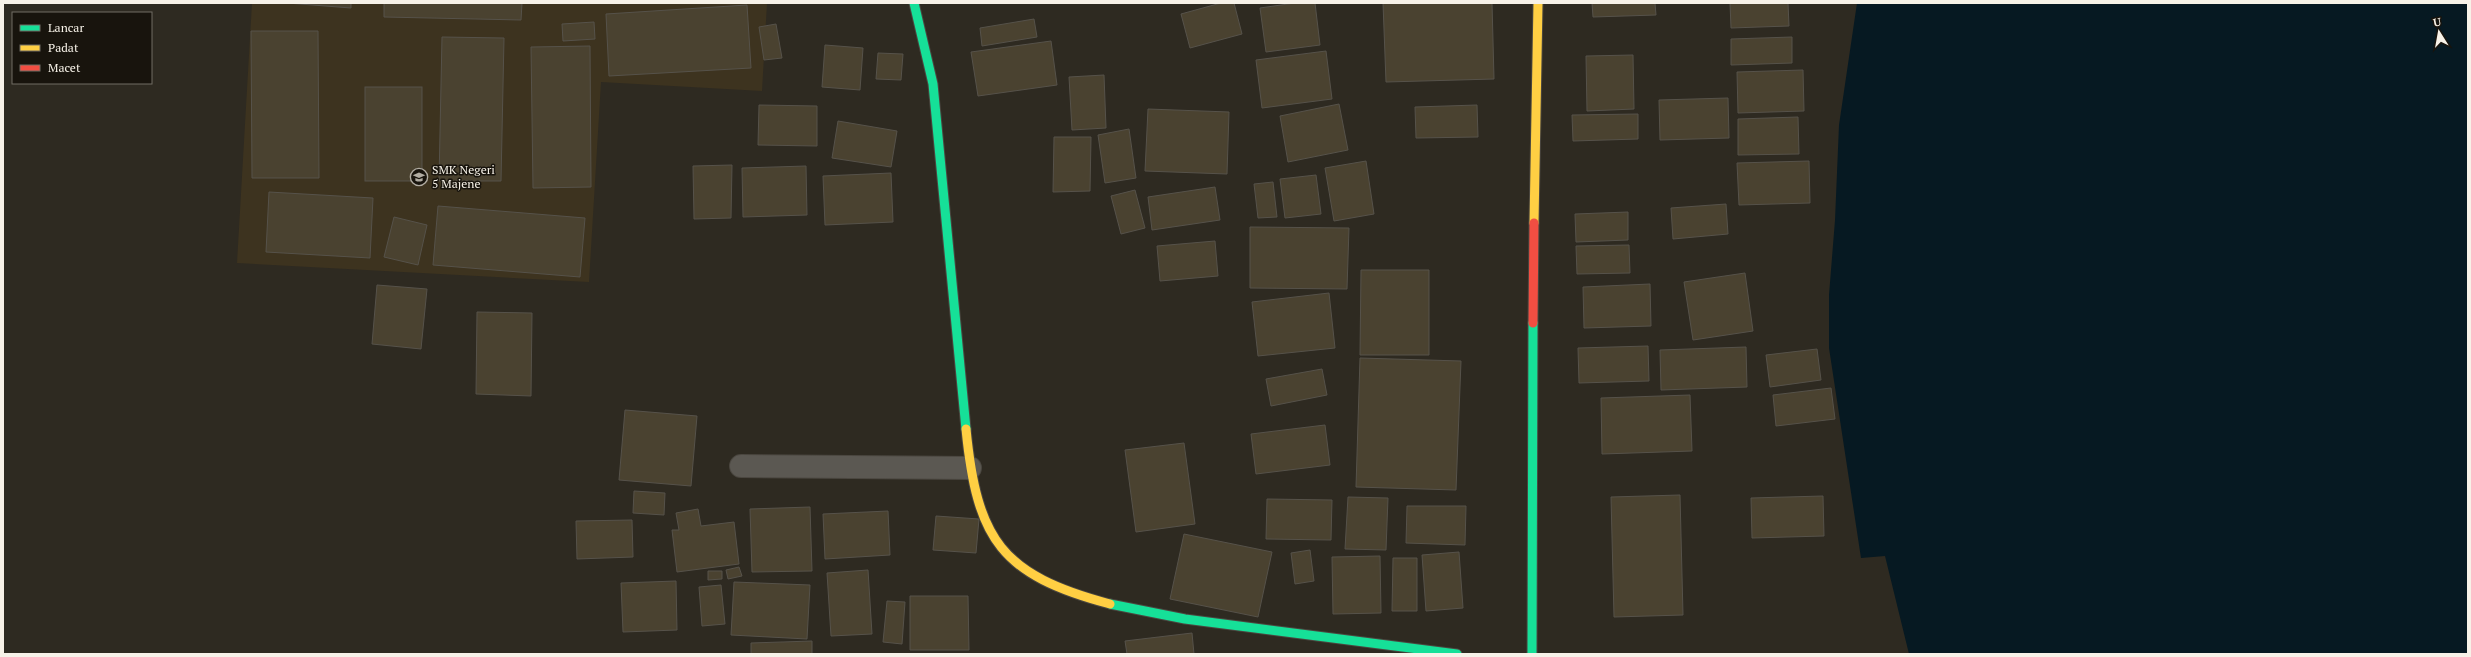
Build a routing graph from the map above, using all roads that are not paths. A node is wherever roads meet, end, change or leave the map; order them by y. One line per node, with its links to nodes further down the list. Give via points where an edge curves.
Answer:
1 (914, 3): 4 (main road, via 933,84)
2 (1538, 3): 6 (main road, via 1534,139)
3 (740, 466): 4 (street)
4 (970, 468): 5 (main road, via 987,526 1006,555 1028,572 1066,590 1129,610)
5 (1457, 654)
6 (1532, 654)

